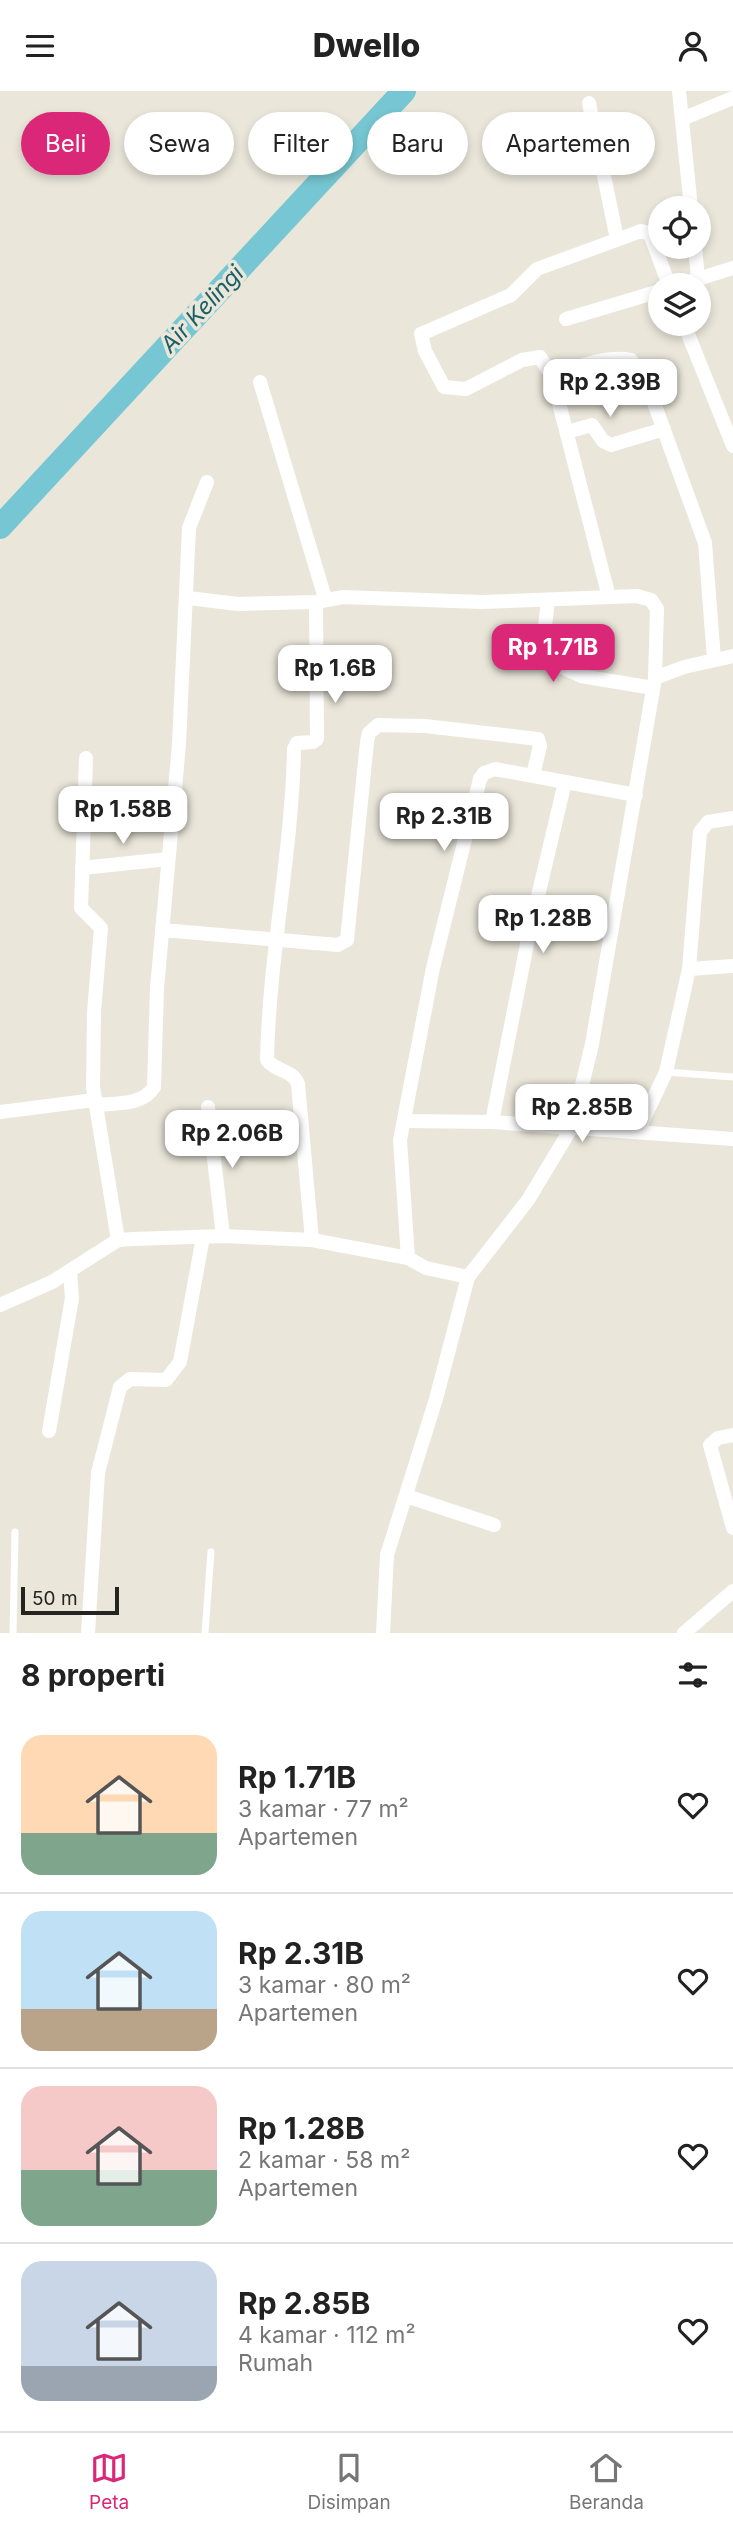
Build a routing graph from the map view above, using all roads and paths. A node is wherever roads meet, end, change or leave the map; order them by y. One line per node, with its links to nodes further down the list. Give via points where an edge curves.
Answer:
1 (679, 91): 4 (street)
2 (733, 98): 4 (street)
3 (589, 103): 6 (street)
4 (682, 119): 5 (street)
5 (690, 196)
6 (617, 239): 8 (street, via 640,231 650,234); 13 (street, via 537,269 511,295 421,334 444,387 466,389 522,360 540,358)
7 (733, 268): 9 (street)
8 (665, 273)
9 (711, 275)
10 (648, 295): 11 (street)
11 (566, 319)
12 (689, 336): 17 (street)
13 (552, 376): 15 (street, via 588,363 631,360 649,389); 16 (street)
14 (260, 382): 21 (street)
15 (664, 429): 16 (street, via 611,445 593,425); 24 (street, via 705,543)
16 (567, 432): 19 (street)
17 (733, 446)
18 (207, 481): 20 (street, via 189,528)
19 (609, 597): 22 (street); 25 (street, via 637,596 655,604)
20 (188, 598): 21 (street, via 238,604); 31 (street)
21 (321, 600): 22 (street); 34 (street, via 317,739 295,746)
22 (548, 601): 25 (street, via 544,659 581,676)
23 (733, 656): 24 (street)
24 (714, 659): 25 (street)
25 (654, 683): 29 (street)
26 (86, 758): 32 (street)
27 (533, 775): 28 (street); 34 (street, via 538,739 378,725 367,741 349,936 338,945); 42 (street, via 490,769 480,779 433,968)
28 (565, 782): 29 (street); 43 (street)
29 (636, 795): 44 (street, via 592,1044)
30 (733, 818): 36 (street, via 708,822 700,832)
31 (168, 859): 32 (street); 33 (street)
32 (82, 868): 39 (street, via 82,912 100,928)
33 (162, 930): 34 (street); 39 (street, via 154,1087 138,1101)
34 (275, 941): 50 (street, via 267,1060 293,1075 298,1084)
35 (733, 966): 36 (street)
36 (689, 969): 37 (street)
37 (666, 1072): 38 (lane); 45 (street)
38 (733, 1077)
39 (94, 1103): 41 (street); 49 (street)
40 (208, 1107): 47 (street)
41 (0, 1112)
42 (405, 1121): 43 (street); 51 (street, via 400,1140)
43 (492, 1122): 44 (street)
44 (572, 1127): 45 (street); 53 (street, via 527,1200)
45 (638, 1131): 46 (street)
46 (733, 1139)
47 (223, 1236): 48 (street); 50 (street)
48 (203, 1237): 49 (street); 64 (street, via 174,1373 166,1380 130,1379 120,1387 98,1473)
49 (118, 1240): 52 (street)
50 (313, 1240): 51 (street)
51 (408, 1258): 53 (street, via 426,1268)
52 (71, 1271): 54 (street); 55 (street, via 72,1298)
53 (468, 1277): 57 (street)
54 (0, 1305)
55 (49, 1431)
56 (733, 1435): 58 (street, via 710,1445)
57 (406, 1496): 59 (street); 66 (street, via 387,1555)
58 (732, 1519)
59 (495, 1525)
60 (15, 1532): 63 (lane)
61 (211, 1552): 65 (lane)
62 (733, 1591): 67 (street)
63 (13, 1633)
64 (88, 1633)
65 (205, 1633)
66 (383, 1633)
67 (684, 1633)

